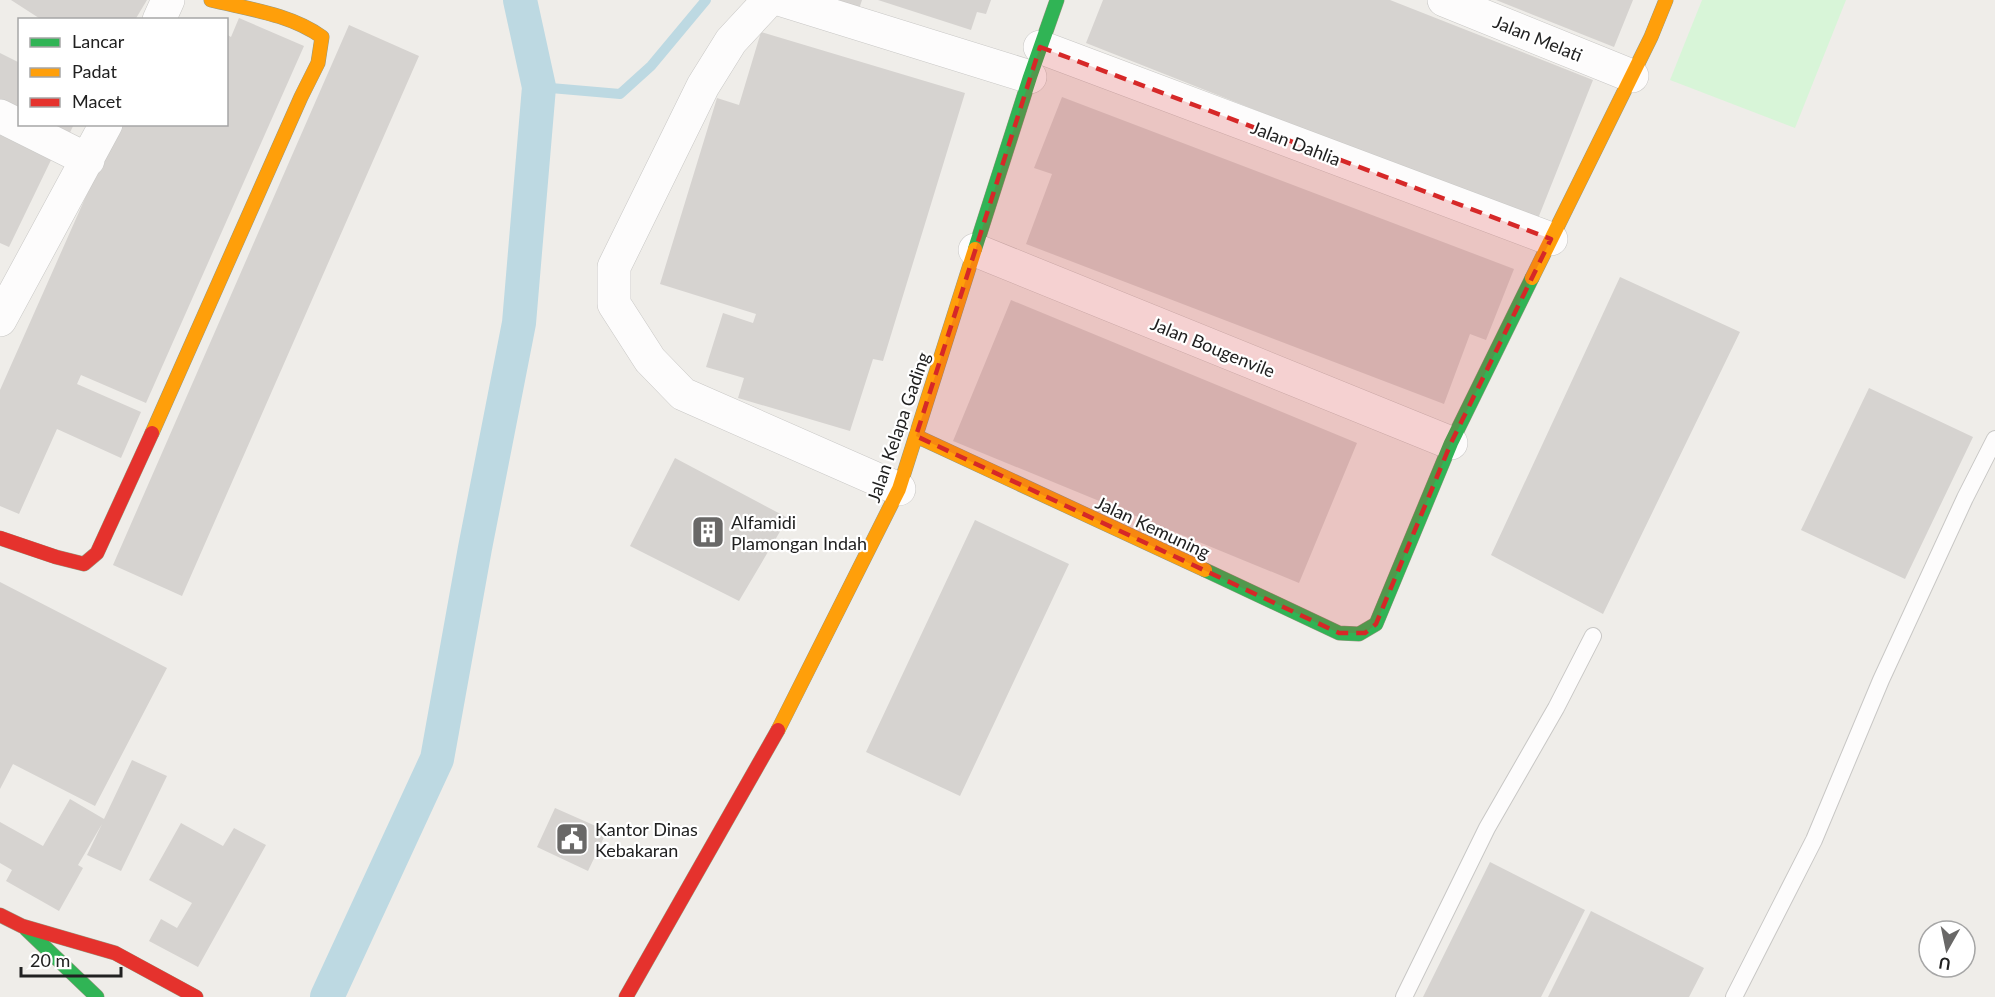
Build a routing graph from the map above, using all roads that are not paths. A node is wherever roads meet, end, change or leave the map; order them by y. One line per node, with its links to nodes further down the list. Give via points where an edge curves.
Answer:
1 (168, 0): 8 (street)
2 (211, 0): 23 (street, via 314,30 322,37 318,63 97,553 84,564)
3 (769, 0): 22 (street, via 731,40 703,86 615,267 614,304 650,360 683,394)
4 (782, 0): 9 (street, Jalan Dahlia)
5 (1057, 0): 9 (street, Jalan Kelapa Gading)
6 (1444, 0): 10 (street, Jalan Melati)
7 (1666, 0): 10 (street)
8 (160, 18)
9 (1035, 62): 16 (street, Jalan Dahlia); 17 (street, Jalan Kelapa Gading)
10 (1632, 76): 16 (street)
11 (0, 116): 12 (street)
12 (18, 125)
13 (20, 126): 15 (street)
14 (105, 126): 15 (street)
15 (88, 160): 18 (street)
16 (1551, 239): 21 (street)
17 (975, 250): 19 (street, Jalan Kelapa Gading); 21 (street, Jalan Bougenvile)
18 (0, 320)
19 (916, 436): 21 (street, Jalan Kemuning, via 1339,633 1357,636 1376,624); 22 (street, Jalan Kelapa Gading)
20 (1995, 439): 31 (lane, via 1881,680 1814,840)
21 (1451, 443)
22 (899, 489): 29 (street, Jalan Kelapa Gading, via 778,731)
23 (0, 538)
24 (1593, 636): 30 (lane, via 1487,828)
25 (0, 915): 26 (street)
26 (22, 926): 27 (street, via 115,953); 28 (street)
27 (192, 995)
28 (97, 997)
29 (626, 997)
30 (1404, 997)
31 (1734, 997)

